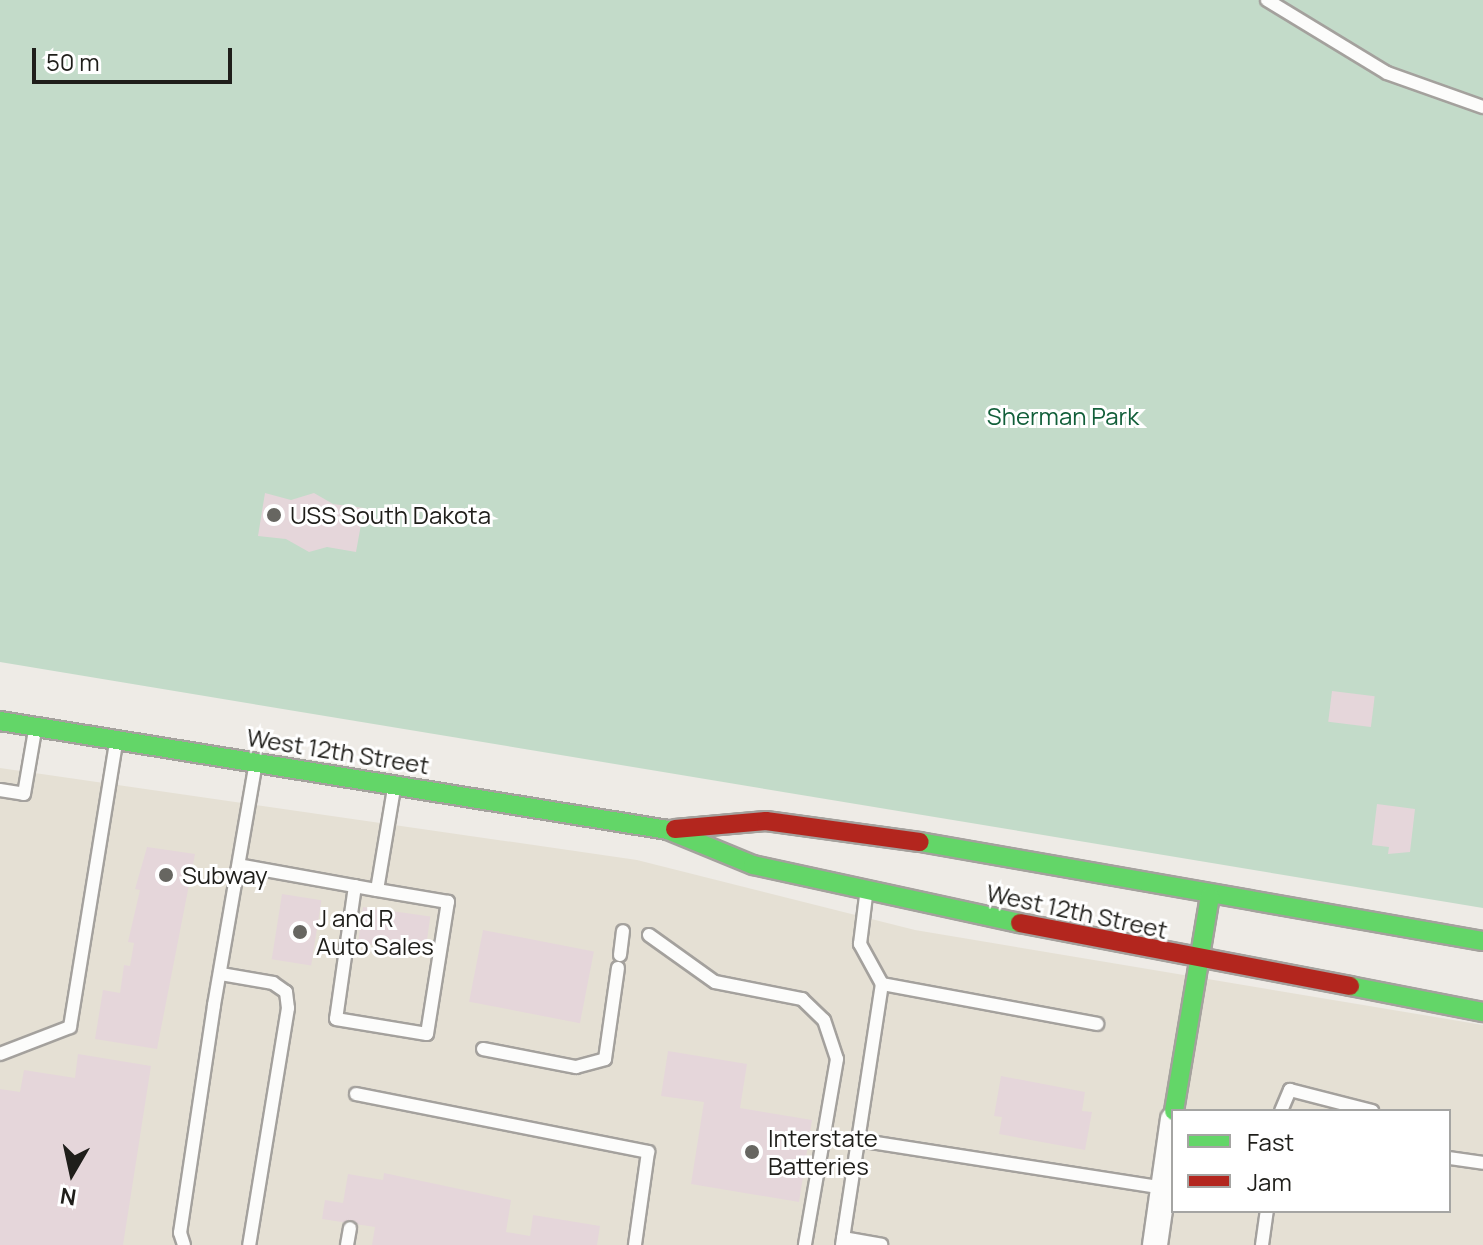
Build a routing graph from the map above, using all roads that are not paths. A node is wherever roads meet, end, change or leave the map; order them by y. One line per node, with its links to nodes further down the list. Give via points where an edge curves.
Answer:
1 (1267, 0): 2 (lane, via 1387,73)
2 (1483, 107)
3 (0, 721): 4 (main road, West 12th Street)
4 (35, 727): 5 (main road, West 12th Street); 8 (lane, via 24,794)
5 (117, 740): 6 (main road, West 12th Street); 24 (lane, via 70,1027)
6 (256, 761): 7 (main road, West 12th Street); 10 (lane)
7 (395, 785): 9 (main road, West 12th Street); 12 (lane)
8 (0, 790)
9 (668, 830): 13 (main road, West 12th Street, via 753,865); 14 (main road, West 12th Street, via 766,821 899,838)
10 (243, 866): 11 (lane); 19 (lane)
11 (355, 886): 12 (lane); 12 (lane, via 336,1019 427,1034 448,902)
12 (377, 890)
13 (866, 892): 18 (main road, West 12th Street); 20 (lane, via 860,944)
14 (1210, 897): 17 (main road, West 12th Street); 18 (main road)
15 (623, 931): 23 (lane, via 605,1059 576,1067)
16 (649, 935): 41 (lane, via 715,982 802,999 824,1020 837,1059)
17 (1483, 941)
18 (1199, 961): 21 (main road, West 12th Street); 26 (main road)
19 (221, 974): 37 (lane, via 180,1233); 38 (lane, via 273,983 286,992 288,1008)
20 (882, 984): 22 (lane); 30 (lane)
21 (1483, 1012)
22 (1097, 1024)
23 (483, 1049)
24 (0, 1054)
25 (356, 1094): 40 (lane, via 648,1152)
26 (1174, 1109)
27 (1282, 1109): 28 (lane, via 1290,1090)
28 (1364, 1109)
29 (1171, 1133): 33 (street)
30 (858, 1140): 33 (lane); 36 (lane)
31 (1451, 1158): 32 (lane)
32 (1483, 1163)
33 (1163, 1188): 43 (street)
34 (1267, 1213): 44 (lane)
35 (350, 1228): 39 (lane)
36 (842, 1242): 42 (lane)
37 (184, 1245)
38 (249, 1245)
39 (347, 1245)
40 (635, 1245)
41 (805, 1245)
42 (881, 1245)
43 (1155, 1245)
44 (1262, 1245)

